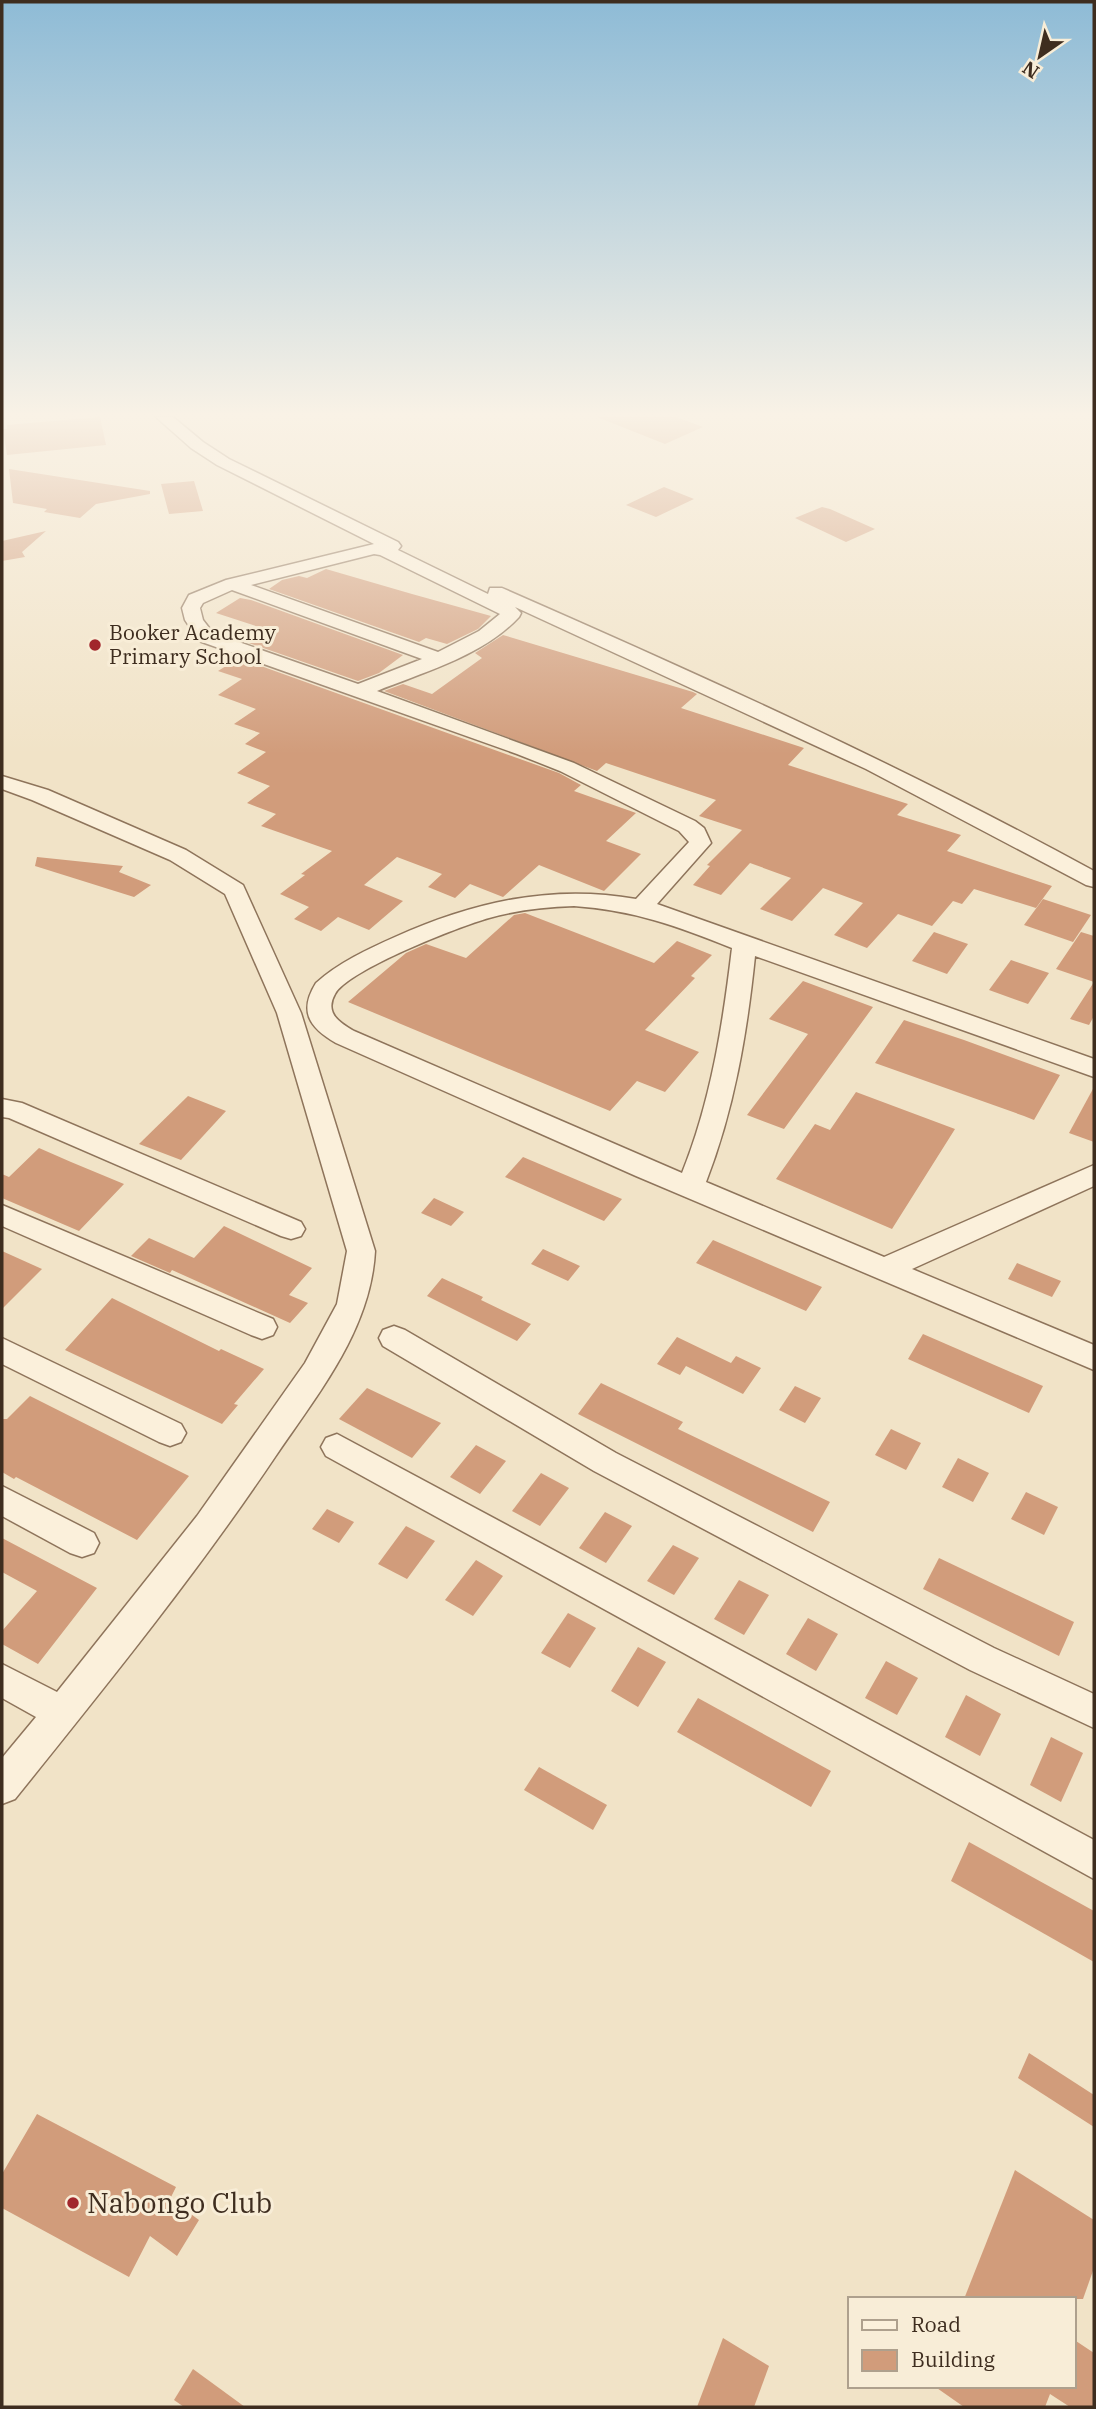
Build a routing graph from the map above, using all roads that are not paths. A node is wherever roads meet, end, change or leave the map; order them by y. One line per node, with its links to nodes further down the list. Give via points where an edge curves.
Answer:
1 (361, 529): 6 (street, via 876,766)
2 (232, 584): 3 (street); 3 (street, via 384,550 511,612 512,616 482,637); 4 (street, via 196,599 191,608 206,637)
3 (438, 658): 4 (street)
4 (357, 692): 7 (street, via 567,767 687,825 700,843)
5 (2, 782): 26 (street, via 178,855 235,890 289,1013 360,1251 360,1275 351,1304 321,1363 191,1549)
6 (1094, 880)
7 (642, 907): 8 (street); 12 (street, via 577,900 502,906 466,915 381,952 324,990 318,1010 326,1026 345,1037)
8 (744, 944): 9 (street); 12 (street, via 738,1003 711,1132)
9 (1094, 1068)
10 (2, 1108): 14 (street)
11 (1094, 1175): 15 (street)
12 (690, 1187): 15 (street)
13 (2, 1215): 16 (street)
14 (291, 1229)
15 (884, 1269): 19 (street)
16 (262, 1327)
17 (394, 1338): 25 (street, via 605,1462 970,1653)
18 (2, 1350): 20 (street)
19 (1094, 1358)
20 (170, 1433)
21 (337, 1447): 28 (street)
22 (2, 1500): 23 (street)
23 (82, 1543)
24 (2, 1680): 26 (street)
25 (1094, 1711)
26 (62, 1713): 27 (street)
27 (2, 1786)
28 (1094, 1860)

